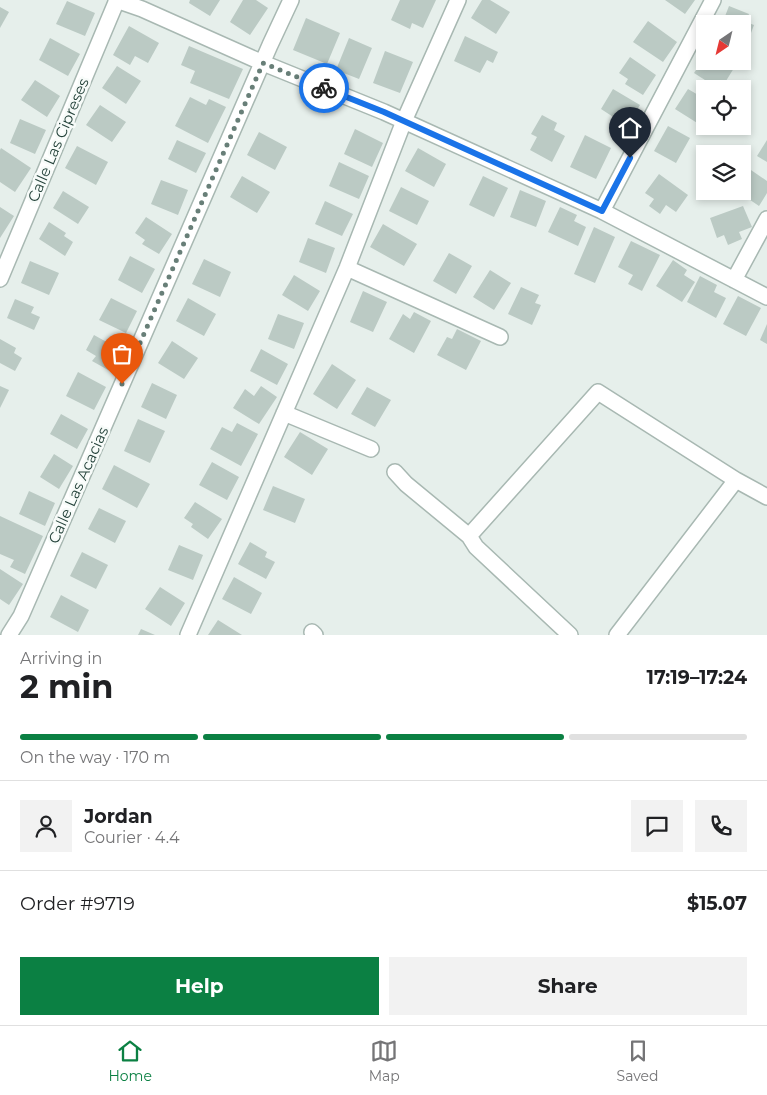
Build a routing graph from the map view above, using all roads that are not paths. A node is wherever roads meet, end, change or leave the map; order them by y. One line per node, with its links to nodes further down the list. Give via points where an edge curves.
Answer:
1 (117, 0): 5 (street); 10 (street, Calle Las Cipreses)
2 (292, 0): 5 (street, Calle Las Acacias)
3 (458, 0): 6 (street)
4 (713, 0): 7 (street)
5 (263, 63): 6 (street); 20 (street, Calle Las Acacias)
6 (404, 121): 7 (street); 9 (street)
7 (602, 211): 11 (street)
8 (767, 219): 11 (street)
9 (347, 268): 13 (street); 14 (street)
10 (0, 280)
11 (734, 280): 12 (street)
12 (767, 297)
13 (500, 337)
14 (284, 413): 15 (street); 21 (street)
15 (371, 449)
16 (395, 472): 19 (street)
17 (736, 480): 18 (street); 19 (street, via 598,392); 23 (street)
18 (767, 497)
19 (469, 536): 22 (street, via 476,547)
20 (11, 632)
21 (188, 635)
22 (570, 635)
23 (617, 635)

